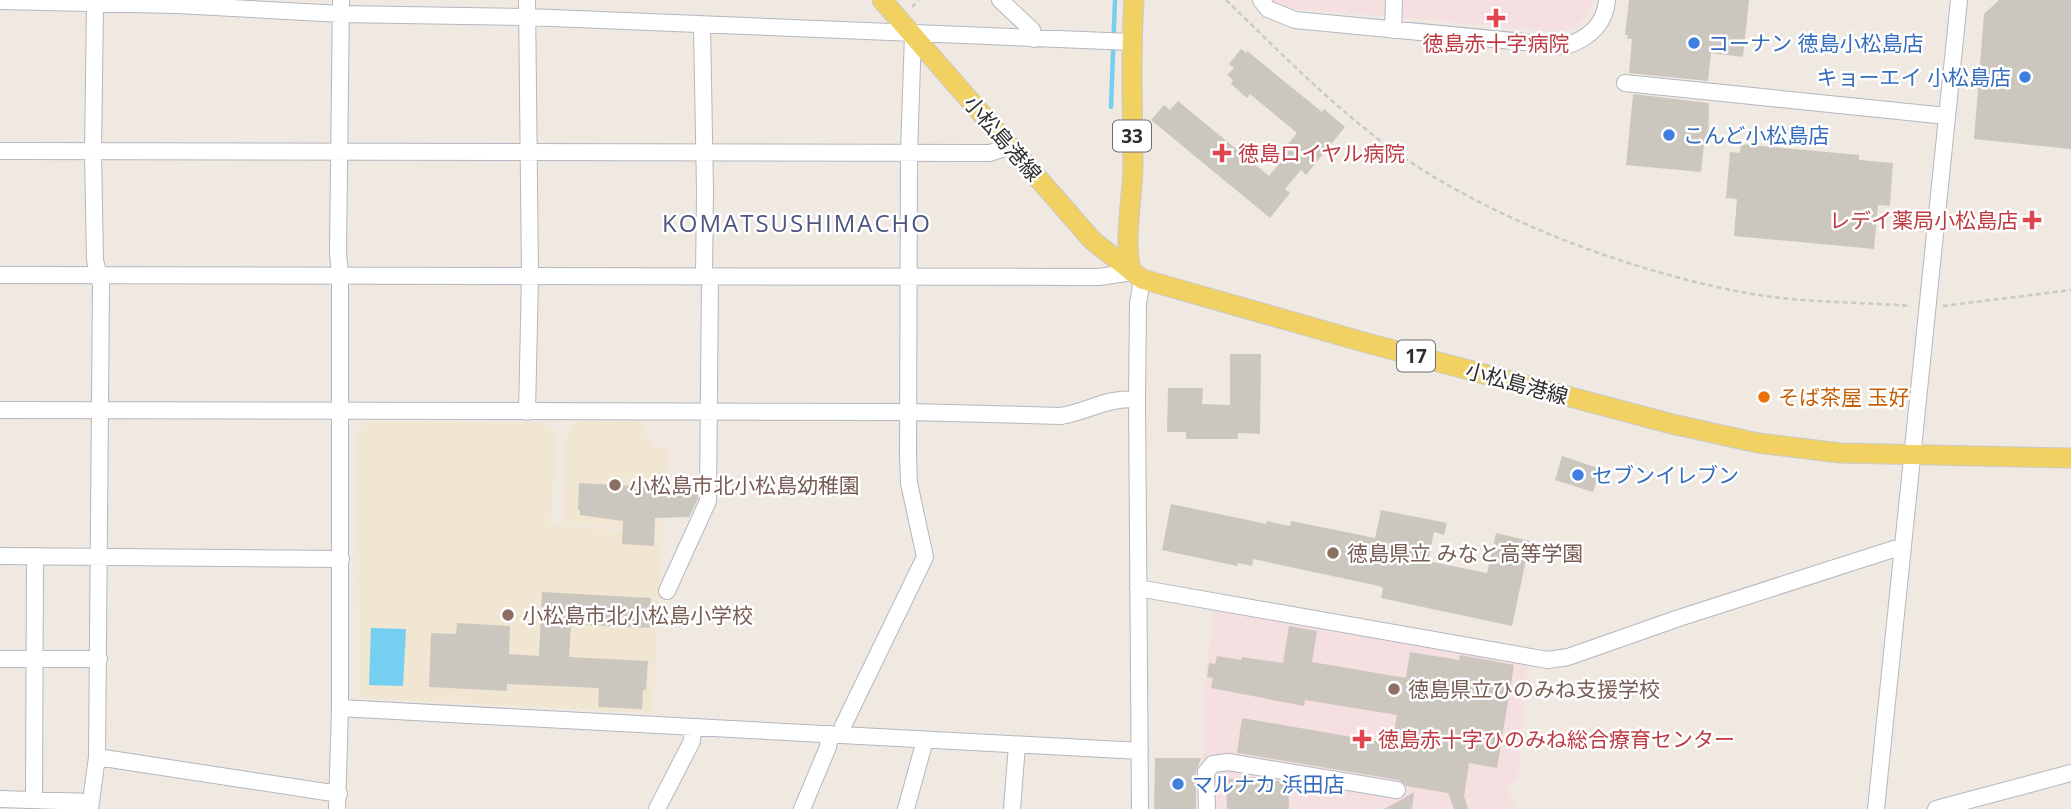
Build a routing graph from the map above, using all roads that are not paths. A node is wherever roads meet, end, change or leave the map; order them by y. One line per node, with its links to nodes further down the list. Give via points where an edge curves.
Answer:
1 (527, 0): 13 (street)
2 (882, 0): 16 (main road, 小松島港線 / 17)
3 (1000, 0): 17 (street, via 1032,30)
4 (1134, 0): 18 (main road, 33)
5 (1261, 0): 15 (street, via 1268,9 1295,20)
6 (1394, 0): 15 (street)
7 (1607, 0): 15 (street, via 1596,30 1566,46)
8 (1959, 0): 20 (street)
9 (0, 1): 11 (street)
10 (177, 3): 11 (street); 12 (street)
11 (95, 4): 25 (street)
12 (341, 7): 13 (street); 26 (street)
13 (528, 18): 14 (street); 27 (street)
14 (702, 26): 16 (street); 23 (street)
15 (1393, 30)
16 (913, 34): 17 (street); 21 (main road, 小松島港線 / 17); 24 (street)
17 (1034, 39): 18 (street)
18 (1120, 41): 32 (main road, 33, via 1133,171 1129,252)
19 (1625, 83): 20 (street)
20 (1947, 116): 42 (street)
21 (1010, 146): 24 (street, via 990,153); 32 (main road, 小松島港線 / 17, via 1093,241)
22 (0, 152): 25 (street)
23 (705, 152): 24 (street); 27 (street); 33 (street)
24 (909, 152): 34 (street)
25 (93, 153): 26 (street); 29 (street)
26 (339, 153): 27 (street); 30 (street)
27 (528, 153): 31 (street)
28 (0, 275): 29 (street)
29 (98, 276): 30 (street); 37 (street)
30 (340, 276): 31 (street); 38 (street)
31 (530, 276): 33 (street); 39 (street)
32 (1137, 276): 34 (street); 35 (street); 42 (main road, 小松島港線 / 17, via 1672,424 1758,443)
33 (707, 277): 34 (street); 40 (street)
34 (910, 277): 41 (street)
35 (1137, 399): 41 (street, via 1118,398 1060,416); 49 (street)
36 (0, 410): 37 (street)
37 (100, 411): 38 (street); 47 (street)
38 (341, 412): 39 (street); 48 (street)
39 (527, 412): 40 (street)
40 (710, 412): 41 (street); 50 (street, via 706,507)
41 (910, 412): 56 (street, via 909,482 925,557)
42 (1911, 456): 43 (main road, 小松島港線 / 17); 44 (street)
43 (2071, 458)
44 (1903, 546): 49 (street, via 1548,660); 73 (street)
45 (0, 556): 46 (street)
46 (35, 556): 47 (street); 52 (street)
47 (100, 557): 48 (street); 53 (street)
48 (341, 559): 54 (street)
49 (1138, 588): 59 (street)
50 (667, 592)
51 (0, 659): 52 (street)
52 (34, 659): 53 (street); 64 (street)
53 (99, 659): 60 (street)
54 (340, 708): 55 (street); 65 (street)
55 (693, 727): 56 (street); 67 (street, via 692,741)
56 (836, 734): 57 (street); 68 (street)
57 (925, 740): 58 (street); 69 (street)
58 (1017, 745): 59 (street); 70 (street)
59 (1140, 751): 71 (street)
60 (97, 757): 65 (street); 66 (street)
61 (2071, 774): 74 (street)
62 (1397, 790): 72 (street, via 1228,762 1213,764 1206,772)
63 (0, 799): 64 (street)
64 (34, 800): 66 (street)
65 (338, 801)
66 (91, 805)
67 (657, 809)
68 (802, 809)
69 (906, 809)
70 (1012, 809)
71 (1140, 809)
72 (1207, 809)
73 (1876, 809)
74 (1936, 809)

